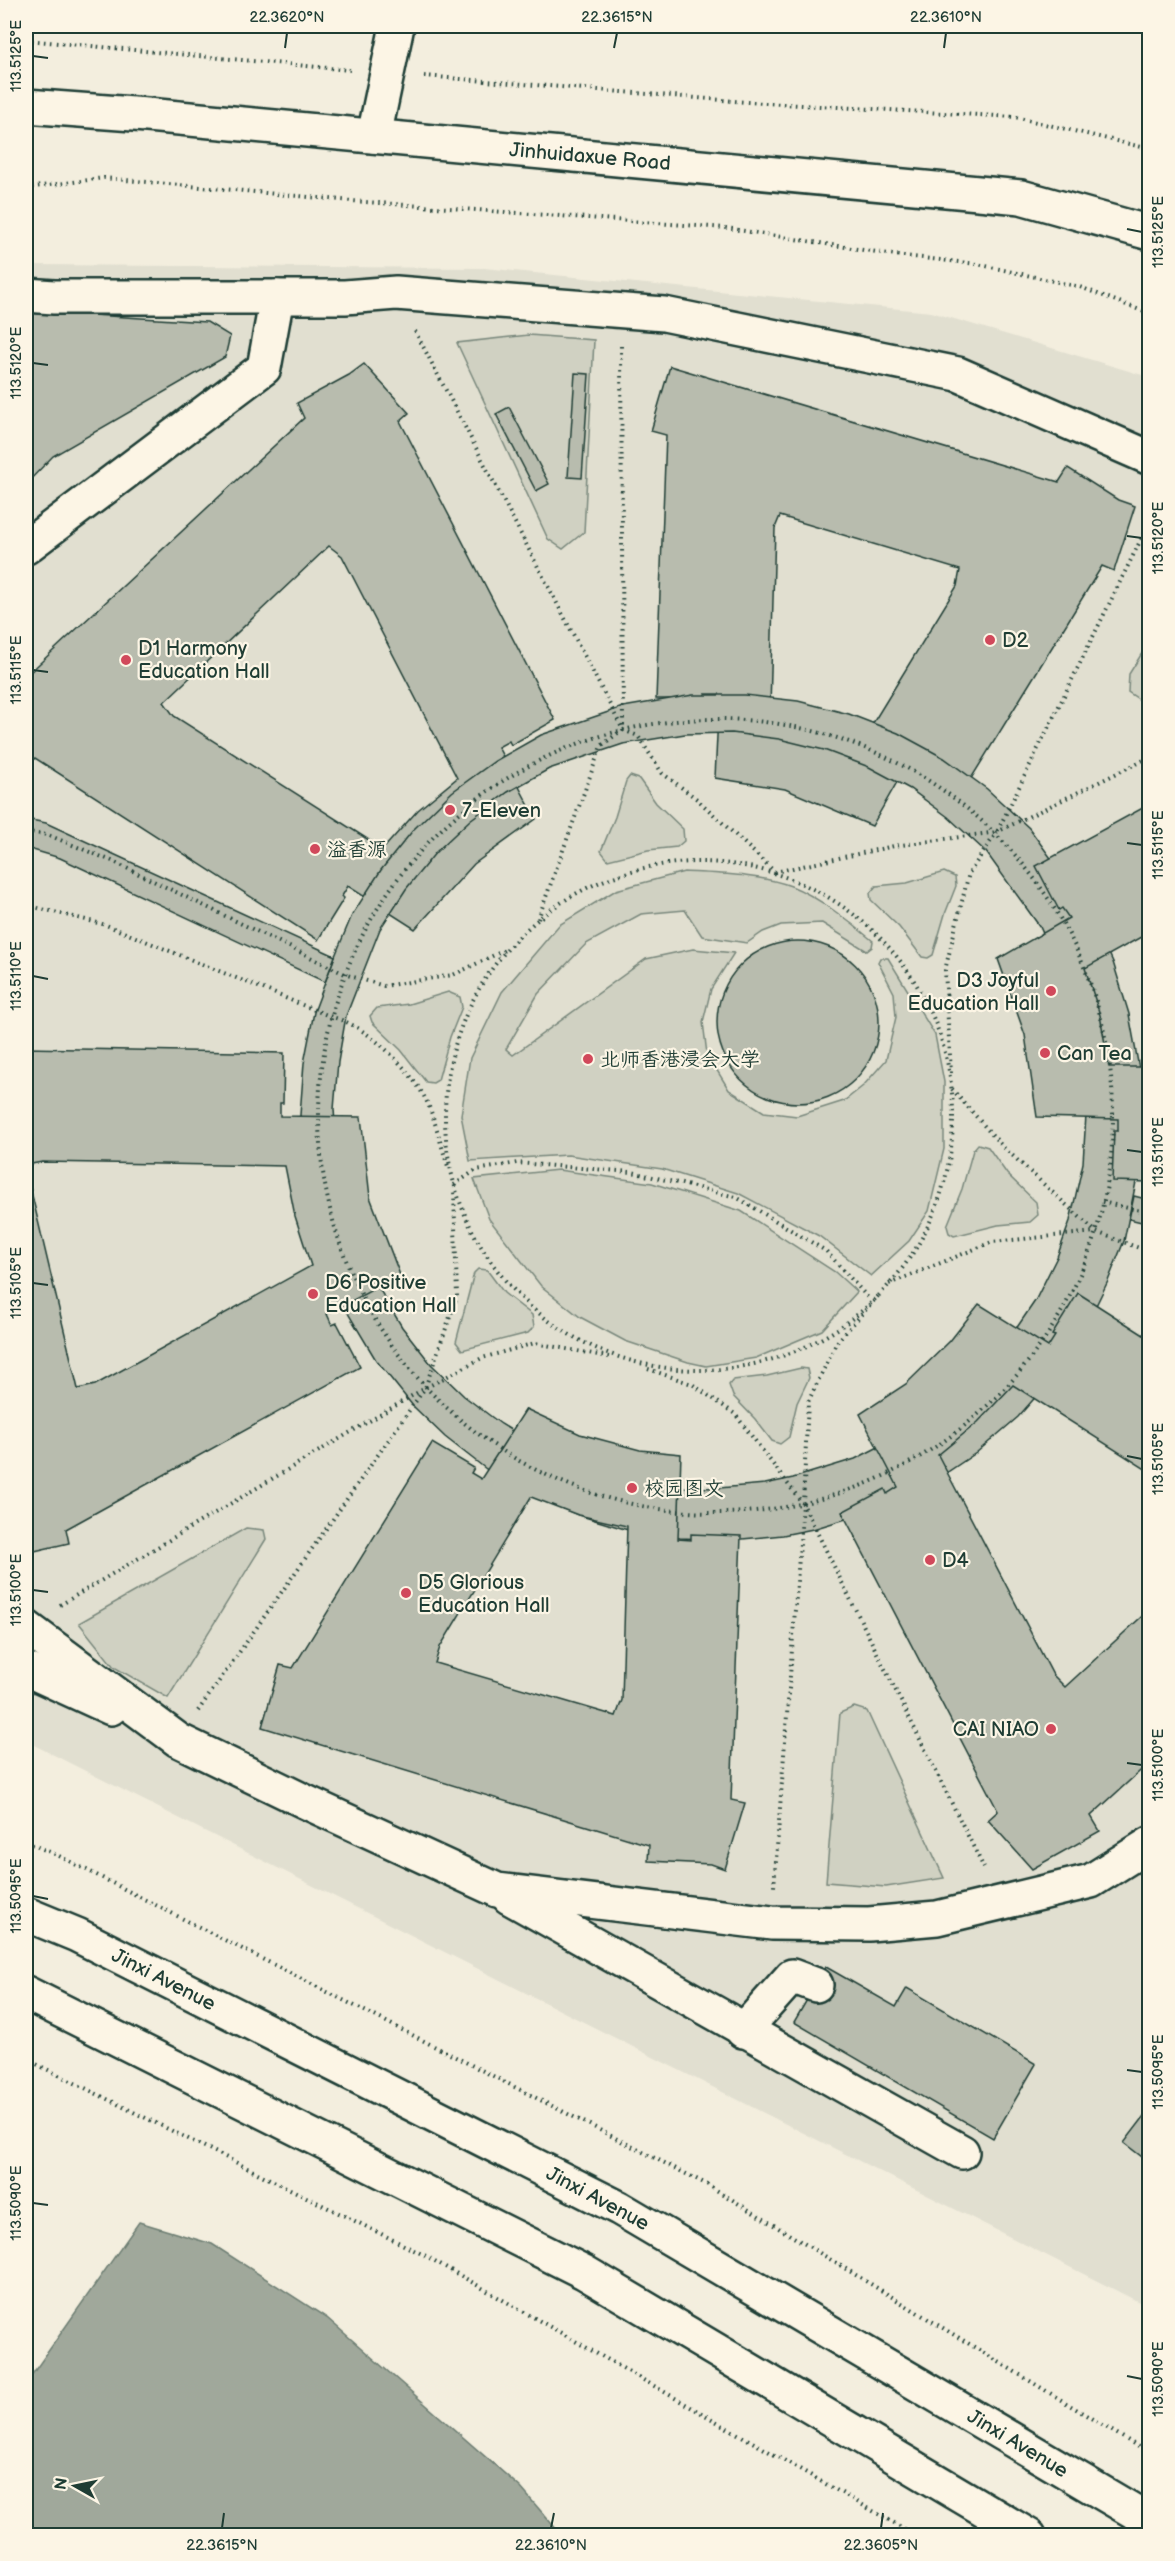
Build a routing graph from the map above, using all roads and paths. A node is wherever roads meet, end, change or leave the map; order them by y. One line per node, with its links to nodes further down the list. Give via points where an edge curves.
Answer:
1 (397, 26): 3 (main road)
2 (26, 40): 3 (path)
3 (388, 74): 5 (main road); 6 (path, via 747,102 1015,117)
4 (26, 106): 5 (main road, Jinhuidaxue Road)
5 (374, 136): 8 (main road, Jinhuidaxue Road, via 1021,196)
6 (1149, 149)
7 (26, 188): 13 (path, via 104,178 352,201 726,228 977,264 1080,287)
8 (1149, 233)
9 (396, 293): 11 (main road); 12 (main road); 17 (path)
10 (26, 295): 11 (main road)
11 (277, 297): 16 (main road, via 264,368)
12 (620, 310): 14 (main road, via 664,314 958,374); 17 (path)
13 (1149, 314)
14 (1149, 458)
15 (1149, 521): 20 (path)
16 (26, 547)
17 (623, 730): 20 (path, via 689,719 738,718 788,724 836,736 882,754 926,778); 21 (path, via 638,736 662,773 697,799); 23 (path, via 601,746); 25 (path, via 546,756 462,810 394,883 368,925)
18 (1149, 757): 20 (path)
19 (26, 832): 25 (path, via 48,835 112,861)
20 (997, 832): 21 (path, via 894,846); 27 (path, via 969,873 945,970); 29 (path, via 1063,923 1100,1019 1112,1121)
21 (775, 872): 23 (path, via 734,863 692,861 650,866 610,877 573,895); 27 (path, via 814,888 850,910 881,937 908,969 944,1041)
22 (26, 905): 26 (path, via 106,925)
23 (538, 919): 24 (path)
24 (508, 948): 25 (path, via 453,975 384,986); 28 (path, via 483,982 464,1020 451,1060 446,1143)
25 (347, 975): 26 (path)
26 (332, 1017): 28 (path, via 346,1020 390,1052 425,1098); 36 (path, via 323,1065 320,1114 322,1163 331,1211 345,1258 365,1303)
27 (952, 1090): 31 (path, via 1002,1146); 33 (path, via 954,1134 947,1176 933,1218 913,1256)
28 (454, 1185): 34 (path, via 476,1170 517,1163 632,1172 736,1197 826,1251); 35 (path, via 468,1224 488,1260 515,1292 545,1321 580,1343); 36 (path, via 458,1297)
29 (1102, 1202): 30 (path); 31 (path)
30 (1149, 1213)
31 (1096, 1232): 32 (path); 33 (path, via 992,1242); 37 (path, via 1058,1317 1029,1360 995,1398 914,1461 868,1484)
32 (1149, 1252)
33 (888, 1284): 34 (path); 37 (path, via 837,1342 808,1402)
34 (870, 1300): 35 (path, via 820,1342 781,1359 741,1369 700,1373 658,1369)
35 (618, 1359): 36 (path, via 535,1343 482,1358); 37 (path, via 692,1384 735,1414)
36 (425, 1388): 37 (path, via 494,1447 537,1472 582,1491 628,1505 725,1515); 38 (path); 41 (path)
37 (802, 1504): 45 (path); 47 (path)
38 (56, 1607)
39 (26, 1627): 41 (main road)
40 (26, 1668): 41 (main road)
41 (178, 1740): 44 (main road)
42 (26, 1842): 53 (path, via 708,2185)
43 (1149, 1844): 45 (main road, via 1091,1881)
44 (497, 1890): 47 (main road); 50 (main road)
45 (1002, 1904): 47 (main road, via 938,1918 892,1922)
46 (26, 1914): 54 (main road, Jinxi Avenue, via 77,1935 619,2208)
47 (772, 1923)
48 (816, 1985): 50 (main road, via 792,1976)
49 (26, 1993): 56 (main road, via 584,2272)
50 (744, 2031): 52 (main road)
51 (26, 2059): 55 (path, via 426,2256)
52 (962, 2152)
53 (1149, 2454)
54 (1149, 2521)
55 (917, 2535)
56 (1029, 2535)

